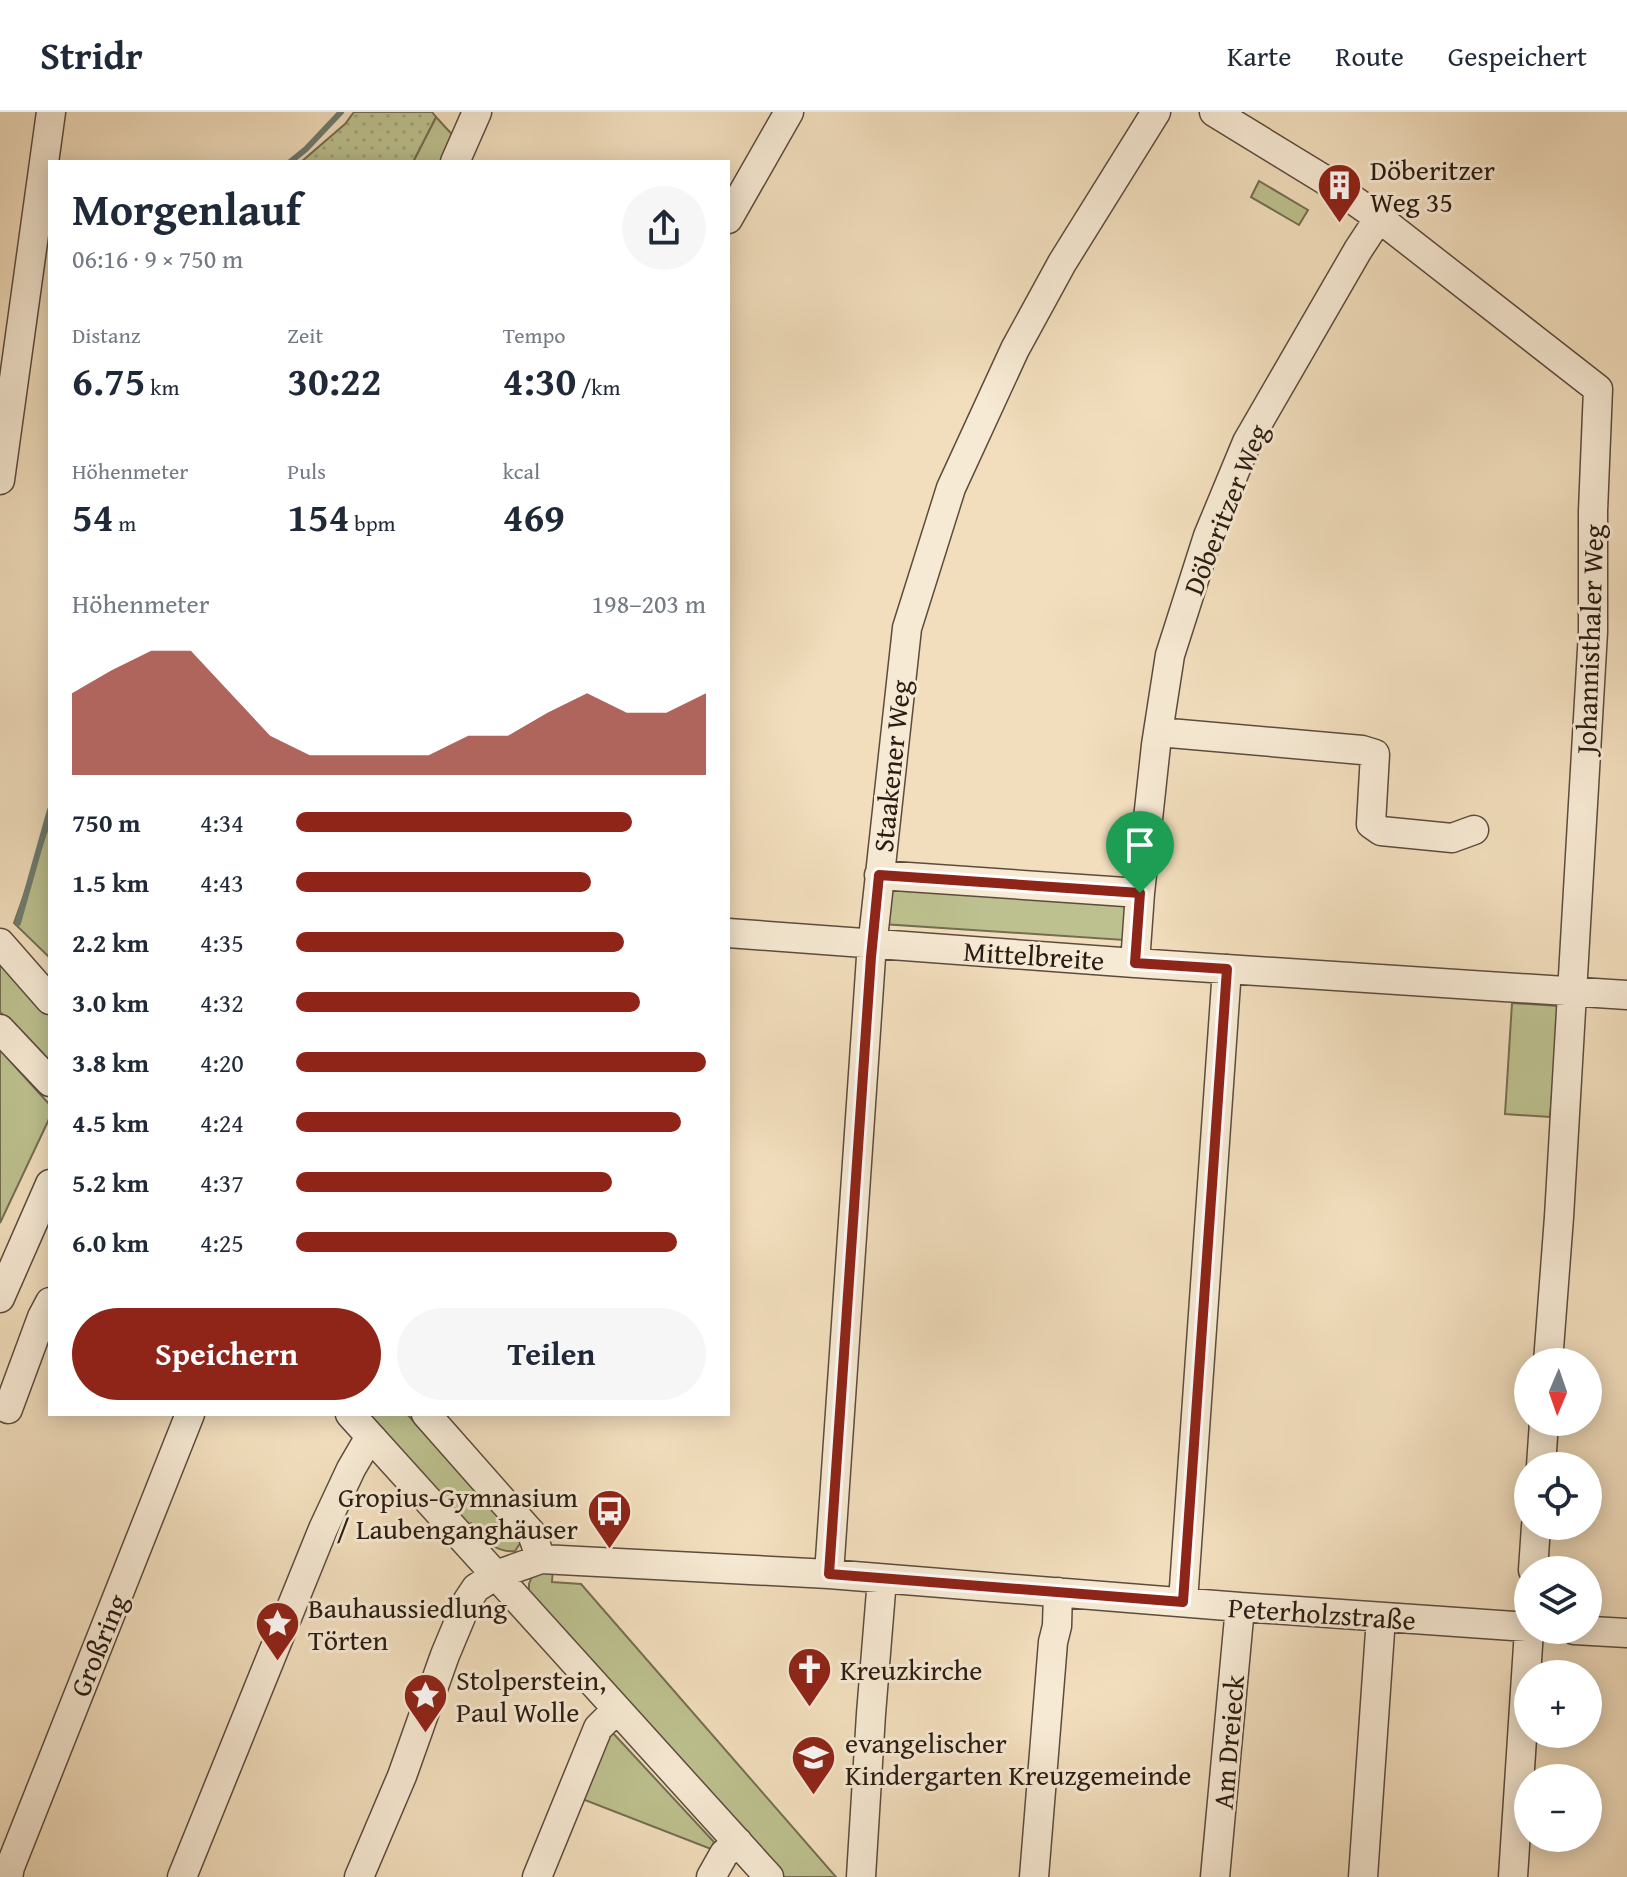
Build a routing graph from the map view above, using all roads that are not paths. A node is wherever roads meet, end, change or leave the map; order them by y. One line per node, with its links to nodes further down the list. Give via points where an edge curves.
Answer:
1 (51, 112): 9 (street)
2 (477, 112): 6 (street)
3 (789, 112): 7 (street)
4 (1156, 112): 12 (street, Staakener Weg, via 1022,336 951,488 907,628)
5 (1214, 112): 8 (street, Johannisthaler Weg)
6 (456, 160)
7 (730, 215)
8 (1379, 218): 10 (street, Döberitzer Weg, via 1247,442 1208,536 1170,655); 19 (street, Johannisthaler Weg, via 1598,389 1593,632)
9 (0, 480)
10 (1158, 732): 11 (street, via 1375,754 1371,824 1381,831 1452,838); 13 (street, Döberitzer Weg)
11 (1474, 830)
12 (879, 875): 13 (street); 16 (street, Staakener Weg)
13 (1140, 893): 17 (street, Döberitzer Weg)
14 (730, 933): 16 (street, Mittelbreite)
15 (0, 943): 21 (street)
16 (872, 943): 17 (street, Mittelbreite); 34 (street, Staakener Weg)
17 (1135, 963): 18 (street, Mittelbreite)
18 (1227, 969): 19 (street, Mittelbreite); 38 (street)
19 (1571, 992): 20 (street, Mittelbreite); 27 (street, Johannisthaler Weg)
20 (1627, 995)
21 (48, 998)
22 (0, 1029): 23 (street)
23 (48, 1080)
24 (48, 1189): 25 (street)
25 (0, 1298)
26 (48, 1306): 28 (street, via 8,1409)
27 (1549, 1348)
28 (0, 1404)
29 (189, 1416): 47 (street, Großring)
30 (352, 1416): 32 (street)
31 (428, 1416): 33 (street, via 532,1534)
32 (373, 1439): 35 (street); 48 (street, via 351,1469 323,1529)
33 (541, 1559): 34 (street, Peterholzstraße); 35 (street, Peterholzstraße)
34 (829, 1574): 36 (street, Peterholzstraße)
35 (496, 1575): 45 (street); 49 (street, via 468,1600)
36 (882, 1579): 37 (street, Peterholzstraße); 53 (street)
37 (1058, 1592): 38 (street, Peterholzstraße); 54 (street)
38 (1183, 1602): 39 (street, Peterholzstraße)
39 (1240, 1607): 40 (street, Peterholzstraße); 55 (street, Am Dreieck)
40 (1381, 1617): 41 (street, Peterholzstraße); 56 (street)
41 (1514, 1628)
42 (1602, 1632): 43 (street)
43 (1627, 1633)
44 (1527, 1644): 57 (street)
45 (617, 1709): 46 (street); 50 (street, via 598,1728)
46 (738, 1842): 51 (street); 52 (street)
47 (8, 1877)
48 (182, 1877)
49 (359, 1877)
50 (537, 1877)
51 (711, 1877)
52 (769, 1877)
53 (861, 1877)
54 (1034, 1877)
55 (1215, 1877)
56 (1363, 1877)
57 (1513, 1877)

